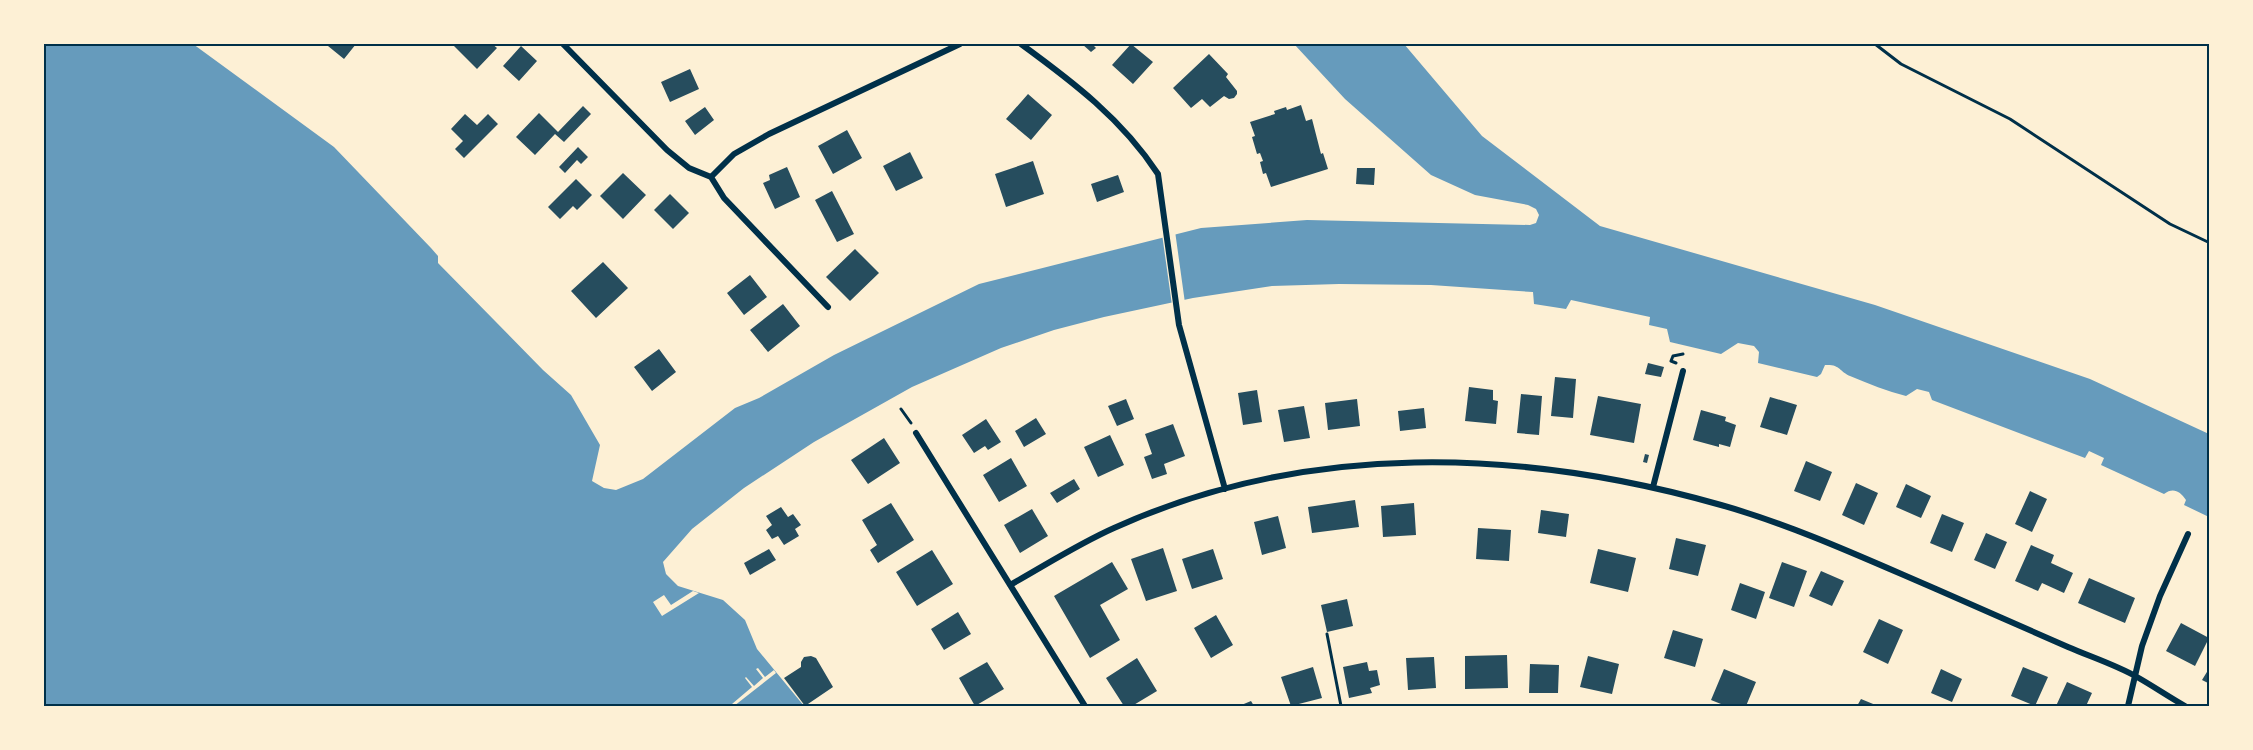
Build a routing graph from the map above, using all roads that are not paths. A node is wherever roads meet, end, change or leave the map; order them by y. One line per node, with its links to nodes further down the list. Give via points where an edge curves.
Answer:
1 (563, 44): 4 (street, via 668,150 689,168)
2 (960, 44): 4 (street, via 769,134 734,154)
3 (1021, 44): 9 (street, via 1090,96 1130,136 1158,174 1179,325)
4 (711, 177): 5 (street, via 724,198)
5 (828, 307)
6 (1683, 371): 8 (street)
7 (916, 433): 11 (street)
8 (1653, 487): 9 (street, via 1567,471 1411,461 1325,468); 12 (street, via 1793,530)
9 (1225, 489): 11 (street, via 1116,527)
10 (2188, 534): 12 (street, via 2160,596)
11 (1010, 585): 13 (street)
12 (2134, 675): 14 (street); 15 (street)
13 (1085, 706)
14 (2128, 706)
15 (2185, 706)

